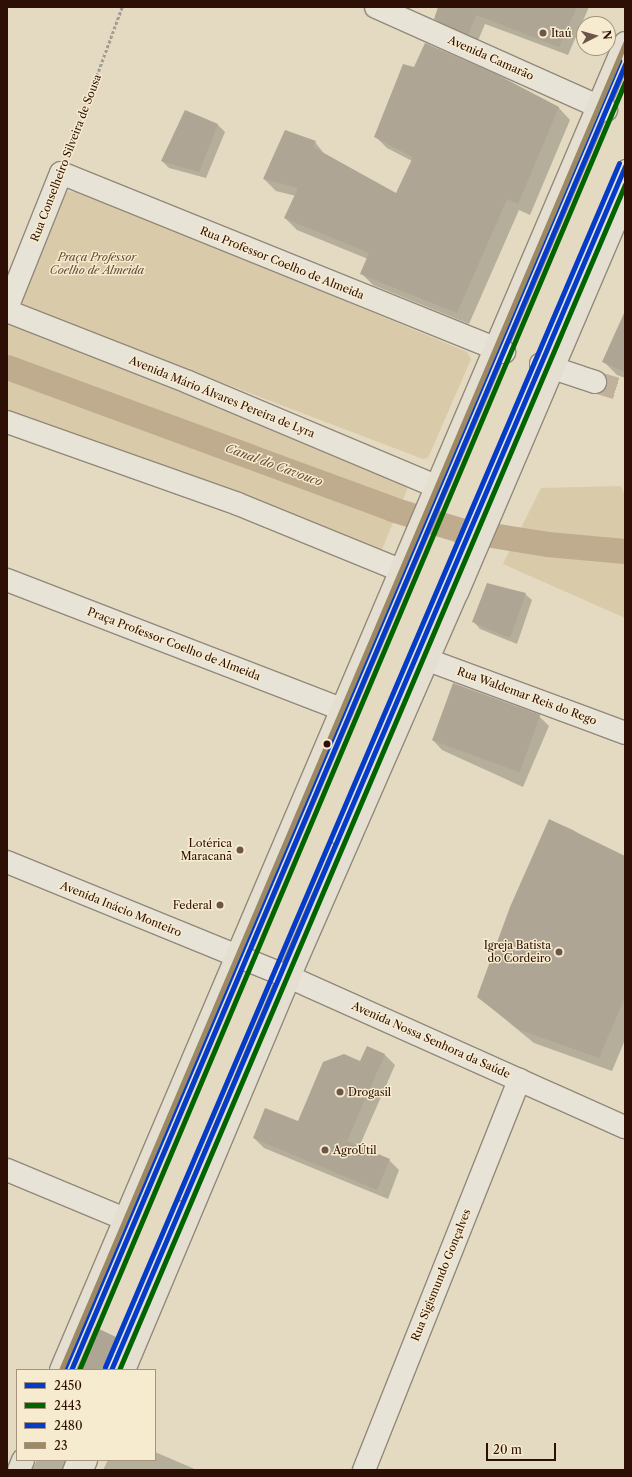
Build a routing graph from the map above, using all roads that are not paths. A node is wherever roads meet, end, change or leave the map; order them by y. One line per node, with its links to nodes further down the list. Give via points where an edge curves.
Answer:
1 (376, 7): 4 (street, Avenida Camarão)
2 (625, 42): 4 (main road)
3 (625, 64): 4 (lane)
4 (602, 108): 10 (main road)
5 (625, 166): 11 (lane)
6 (61, 173): 8 (street, Rua Conselheiro Silveira de Sousa); 10 (street, Rua Professor Coelho de Almeida)
7 (625, 199): 11 (main road)
8 (7, 308)
9 (7, 311): 14 (street, Avenida Mário Álvares Pereira de Lyra, via 188,382)
10 (500, 351): 14 (main road)
11 (547, 366): 12 (street); 17 (main road)
12 (595, 382)
13 (7, 422): 15 (street, via 238,504)
14 (438, 490): 15 (main road)
15 (405, 567): 19 (main road); 22 (lane)
16 (7, 580): 19 (street, Praça Professor Coelho de Almeida)
17 (451, 591): 18 (main road); 23 (lane)
18 (428, 660): 20 (street, Rua Waldemar Reis do Rego); 23 (main road)
19 (342, 709): 22 (main road)
20 (625, 733)
21 (7, 862): 22 (street, Avenida Inácio Monteiro)
22 (241, 958): 23 (street, Avenida Nossa Senhora da Saúde); 27 (main road); 29 (lane)
23 (285, 975): 24 (street, Avenida Nossa Senhora da Saúde); 30 (lane); 31 (main road)
24 (518, 1080): 25 (street, Avenida Nossa Senhora da Saúde); 34 (street, Rua Sigismundo Gonçalves)
25 (625, 1127)
26 (7, 1170): 27 (street)
27 (125, 1219): 28 (main road)
28 (61, 1369)
29 (71, 1369)
30 (111, 1369)
31 (124, 1369)
32 (32, 1461): 33 (lane)
33 (28, 1470)
34 (364, 1470)

